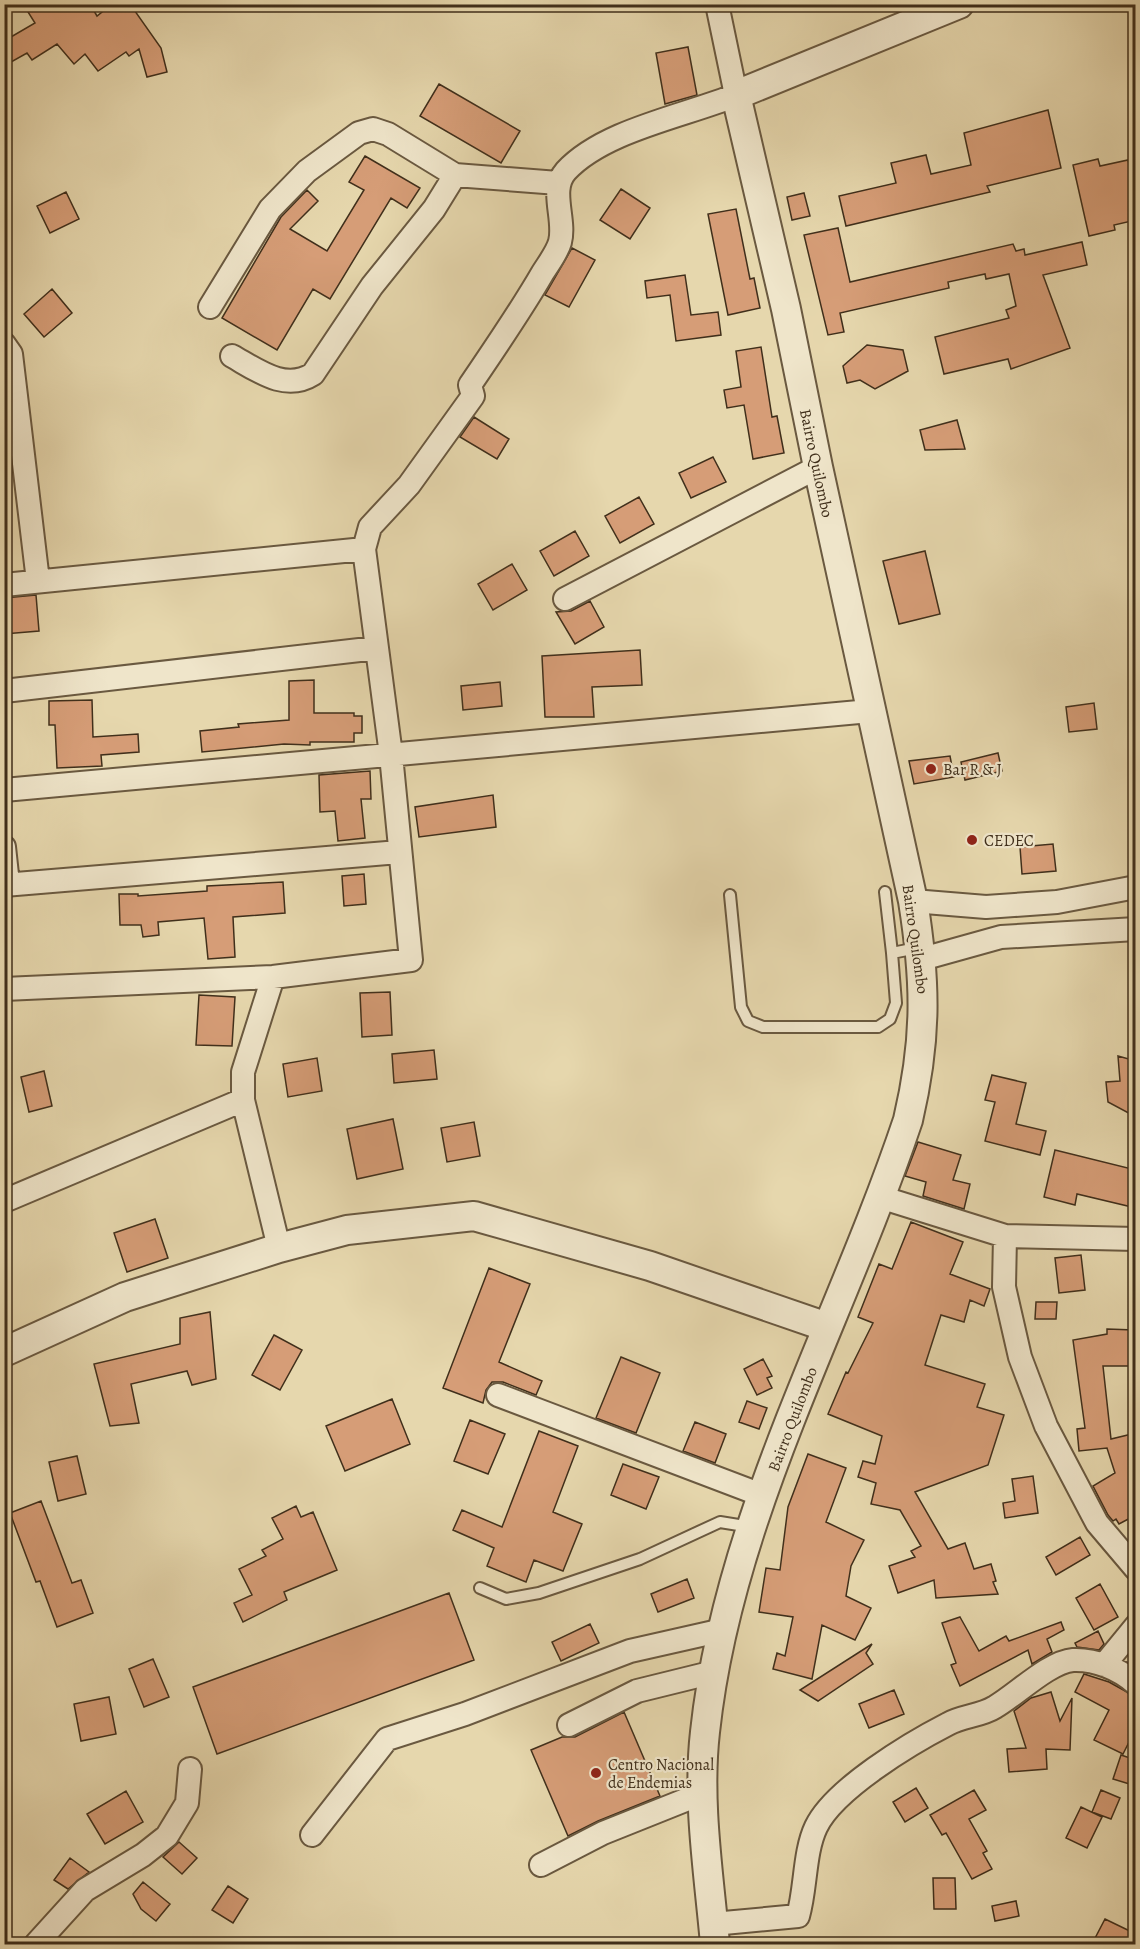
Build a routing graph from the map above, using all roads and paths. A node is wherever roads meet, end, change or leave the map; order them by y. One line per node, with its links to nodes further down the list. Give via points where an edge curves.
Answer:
1 (717, 4): 3 (street)
2 (959, 4): 3 (street)
3 (736, 95): 5 (street, via 606,144 585,155); 9 (street, Bairro Quilombo)
4 (454, 176): 5 (street); 6 (street, via 388,134 373,129 359,133 307,171 270,208); 8 (street, via 313,374 290,382 273,378)
5 (558, 183): 10 (street, via 560,243 470,385 473,396 409,485 370,527)
6 (210, 308)
7 (4, 344): 11 (street, via 11,354)
8 (232, 356)
9 (818, 467): 13 (street); 16 (street, Bairro Quilombo)
10 (364, 549): 11 (street); 14 (street)
11 (38, 581): 12 (street)
12 (4, 585)
13 (565, 598)
14 (377, 648): 15 (street); 17 (street)
15 (4, 691)
16 (870, 711): 17 (street); 25 (street, Bairro Quilombo)
17 (391, 755): 18 (street); 20 (street)
18 (4, 790)
19 (4, 847): 21 (street)
20 (399, 852): 21 (street); 29 (street, via 411,960)
21 (6, 885)
22 (1136, 887): 25 (street, via 1057,902 986,907)
23 (885, 892): 27 (lane)
24 (730, 895): 27 (lane, via 741,1007 748,1021 763,1027 878,1027 890,1019 896,1003)
25 (913, 901): 28 (street, Bairro Quilombo)
26 (1136, 929): 28 (street, via 1001,937)
27 (892, 953): 28 (lane)
28 (921, 953): 32 (street, Bairro Quilombo, via 923,1035 917,1082 908,1120)
29 (273, 977): 30 (street); 31 (street, via 243,1072)
30 (4, 989)
31 (243, 1100): 33 (street); 36 (street)
32 (880, 1197): 34 (street); 37 (street, Bairro Quilombo)
33 (4, 1201)
34 (1005, 1236): 35 (street); 42 (street, via 1004,1287 1020,1357 1046,1426 1097,1523)
35 (1136, 1239)
36 (279, 1248): 37 (street, via 347,1230 474,1216 650,1266); 38 (street, via 125,1297)
37 (827, 1327): 40 (street, Bairro Quilombo)
38 (4, 1352)
39 (498, 1395): 40 (street)
40 (764, 1496): 41 (street, Bairro Quilombo)
41 (751, 1527): 43 (lane, via 720,1522 640,1559 539,1593 507,1599); 45 (street, Bairro Quilombo)
42 (1136, 1569)
43 (480, 1588)
44 (1136, 1626): 46 (street)
45 (723, 1630): 47 (street, Bairro Quilombo); 52 (street, via 630,1651 465,1714 387,1739)
46 (1104, 1665): 48 (street); 54 (street, via 1071,1660 1054,1667 993,1708 950,1722 886,1761 837,1798 815,1827 798,1916)
47 (714, 1672): 49 (street, via 637,1691); 51 (street, Bairro Quilombo, via 705,1733)
48 (1136, 1684)
49 (568, 1725)
50 (190, 1769): 55 (street, via 187,1803 167,1836 85,1890)
51 (704, 1793): 53 (street, via 603,1833); 54 (street, Bairro Quilombo)
52 (312, 1835)
53 (541, 1865)
54 (714, 1934)
55 (36, 1944)

